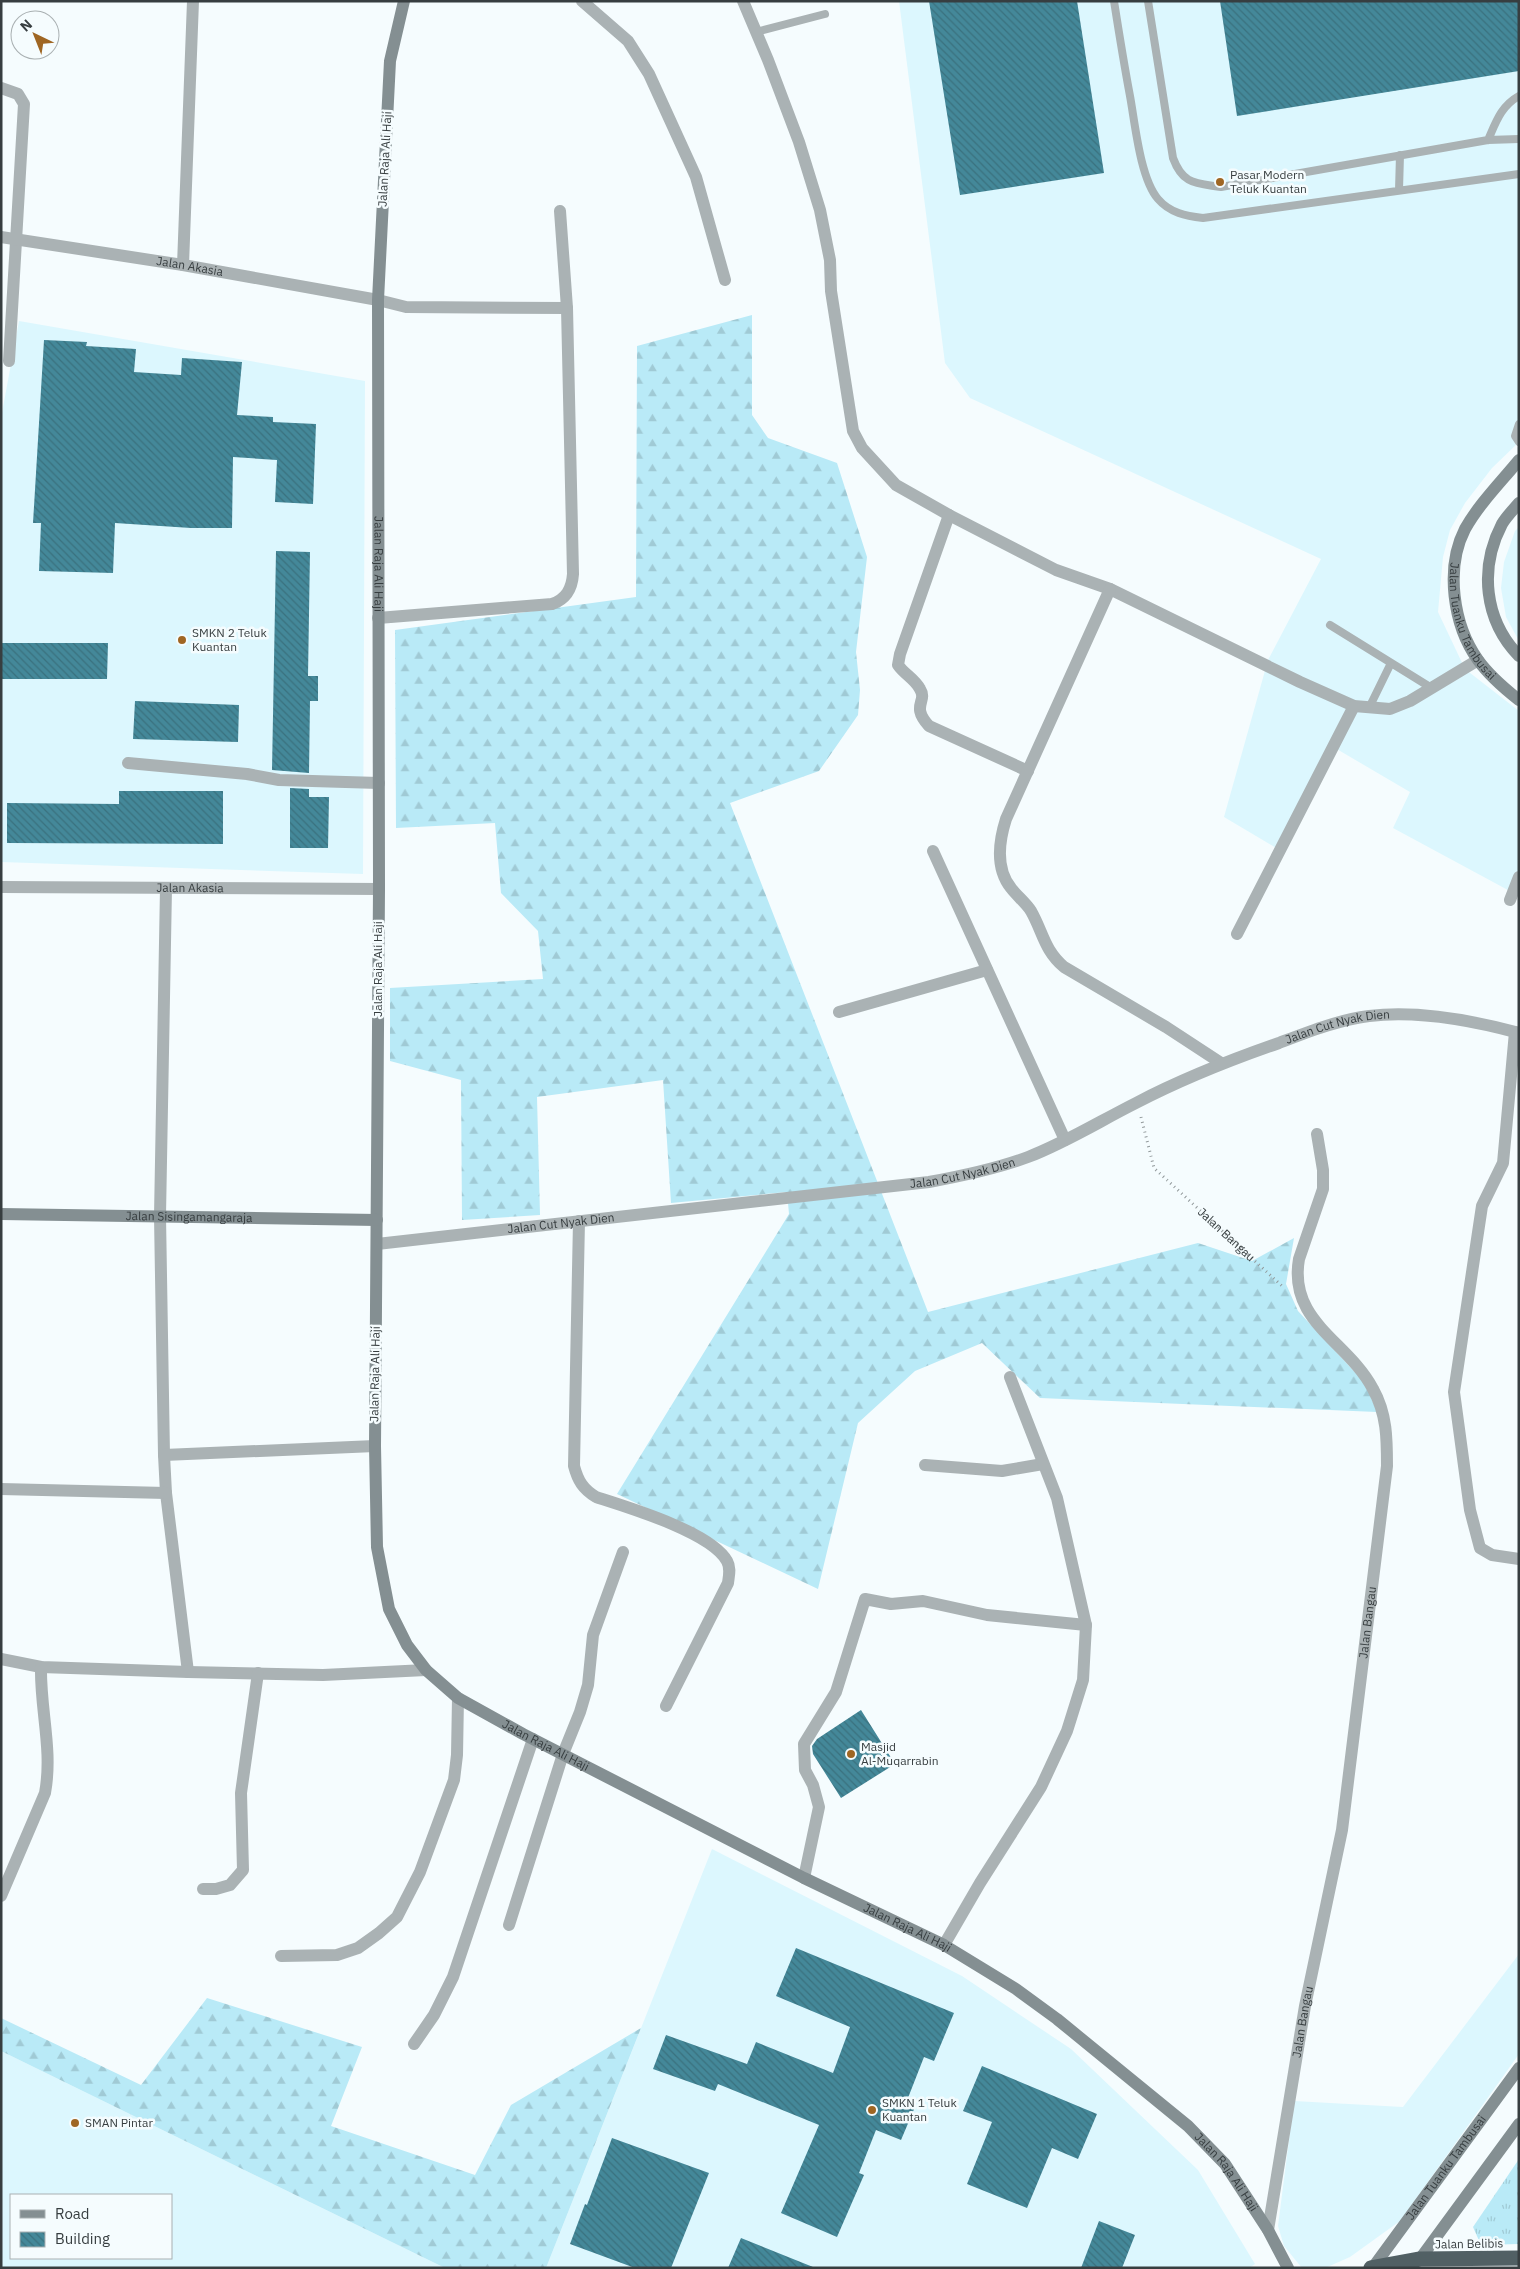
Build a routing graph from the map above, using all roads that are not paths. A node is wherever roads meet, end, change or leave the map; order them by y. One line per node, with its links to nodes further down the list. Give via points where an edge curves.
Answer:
1 (193, 1): 19 (street)
2 (404, 1): 21 (street, Jalan Raja Ali Haji, via 390,61)
3 (582, 1): 20 (street, via 628,41 649,74 696,177)
4 (743, 1): 8 (street)
5 (1114, 1): 15 (lane, via 1146,174 1152,191 1174,212 1202,218)
6 (1148, 1): 13 (lane, via 1173,158 1188,181 1221,187)
7 (825, 14): 8 (lane)
8 (756, 32): 28 (street, via 799,142 820,210 830,260 831,290 853,431 862,448 896,485)
9 (1, 88): 18 (street, via 18,94 24,104)
10 (1519, 96): 12 (lane, via 1506,104)
11 (1519, 139): 12 (lane)
12 (1488, 140): 13 (lane)
13 (1400, 155): 15 (lane)
14 (1519, 174): 15 (lane)
15 (1399, 190)
16 (560, 211): 22 (street)
17 (1, 237): 18 (street, Jalan Akasia)
18 (17, 240): 19 (street, Jalan Akasia); 23 (street)
19 (183, 265): 21 (street, Jalan Akasia)
20 (725, 280)
21 (378, 300): 22 (street, Jalan Akasia, via 406,307); 30 (street, Jalan Raja Ali Haji)
22 (567, 308): 30 (street, via 573,574 570,589 565,597 552,604)
23 (9, 362)
24 (1519, 424): 25 (lane, via 1515,436)
25 (1519, 442)
26 (1519, 460): 33 (street, Jalan Tuanku Tambusai, via 1477,510 1459,545 1454,599 1462,627)
27 (1519, 503): 32 (street, Jalan Tuanku Tambusai, via 1502,524 1490,559 1486,590 1495,618 1509,646)
28 (949, 515): 29 (street, via 1056,570); 40 (street, via 898,665 920,687 920,717 929,726)
29 (1110, 589): 37 (street); 40 (street)
30 (378, 618): 41 (street, Jalan Raja Ali Haji)
31 (1330, 625): 34 (lane)
32 (1519, 656)
33 (1478, 660): 35 (street); 36 (street, Jalan Tuanku Tambusai)
34 (1391, 663): 35 (lane); 38 (lane)
35 (1430, 687): 38 (street, via 1410,701 1390,709)
36 (1519, 700)
37 (1354, 706): 38 (street); 48 (street)
38 (1369, 708)
39 (128, 763): 41 (street, via 279,780)
40 (1028, 771): 52 (street, via 1000,837 1000,860 1002,874 1031,910 1050,953 1064,967)
41 (379, 783): 46 (street, Jalan Raja Ali Haji)
42 (933, 851): 49 (street)
43 (1519, 877): 47 (street)
44 (1, 888): 45 (street, Jalan Akasia)
45 (166, 888): 46 (street, Jalan Akasia); 56 (street)
46 (379, 889): 57 (street, Jalan Raja Ali Haji)
47 (1510, 900)
48 (1237, 934)
49 (988, 970): 50 (street); 54 (street)
50 (839, 1012)
51 (1517, 1032): 52 (street, Jalan Cut Nyak Dien, via 1463,1020 1414,1014 1369,1016 1323,1027); 68 (street, via 1503,1163 1482,1206 1454,1392 1468,1501 1480,1548 1492,1556)
52 (1221, 1063): 54 (street, Jalan Cut Nyak Dien)
53 (1317, 1134): 88 (street, Jalan Bangau, via 1323,1170 1322,1189 1297,1271 1304,1306 1373,1388 1387,1432 1387,1466 1342,1830 1306,2006)
54 (1065, 1140): 58 (street, Jalan Cut Nyak Dien, via 1028,1157 972,1175)
55 (1, 1214): 56 (street, Jalan Sisingamangaraja)
56 (160, 1216): 57 (street, Jalan Sisingamangaraja); 62 (street)
57 (377, 1220): 59 (street, Jalan Raja Ali Haji)
58 (579, 1221): 59 (street, Jalan Cut Nyak Dien); 76 (street, via 574,1466 577,1479 596,1497 660,1519 706,1541 724,1557 730,1570 728,1583)
59 (377, 1244): 61 (street, Jalan Raja Ali Haji)
60 (1010, 1378): 63 (street)
61 (374, 1446): 62 (street); 72 (street, Jalan Raja Ali Haji, via 377,1547 389,1609 407,1645)
62 (164, 1455): 66 (street)
63 (1043, 1464): 64 (street, via 1002,1471); 69 (street, via 1057,1498)
64 (925, 1465)
65 (1, 1489): 66 (street)
66 (166, 1493): 73 (street)
67 (623, 1552): 78 (street, via 593,1635 588,1684)
68 (1519, 1559)
69 (1086, 1625): 79 (street, via 987,1615 923,1601 891,1604 864,1599 836,1692 804,1744 805,1770 819,1807); 83 (street, via 1083,1680 1067,1731 1041,1786)
70 (1, 1660): 71 (street)
71 (41, 1666): 73 (street); 81 (street, via 40,1695 48,1742 45,1793)
72 (426, 1670): 74 (street, via 323,1675); 75 (street, Jalan Raja Ali Haji)
73 (188, 1672): 74 (street)
74 (258, 1673): 80 (street, via 241,1793 243,1870 230,1885)
75 (458, 1698): 77 (street, Jalan Raja Ali Haji); 84 (street, via 454,1780 420,1872 397,1917 379,1933 337,1955)
76 (666, 1706)
77 (533, 1739): 78 (street, Jalan Raja Ali Haji); 85 (street, via 453,1977)
78 (563, 1754): 79 (street, Jalan Raja Ali Haji); 82 (street)
79 (804, 1878): 83 (street, Jalan Raja Ali Haji)
80 (203, 1889)
81 (1, 1896)
82 (509, 1925)
83 (944, 1945): 88 (street, Jalan Raja Ali Haji, via 1016,1989 1188,2126 1225,2164)
84 (281, 1956)
85 (414, 2044)
86 (1519, 2068): 91 (street, Jalan Tuanku Tambusai)
87 (1519, 2124): 90 (street)
88 (1268, 2230): 92 (street, Jalan Raja Ali Haji)
89 (1519, 2258): 90 (highway, Jalan Belibis)
90 (1420, 2259): 91 (highway, Jalan Belibis)
91 (1372, 2267)
92 (1288, 2268)

